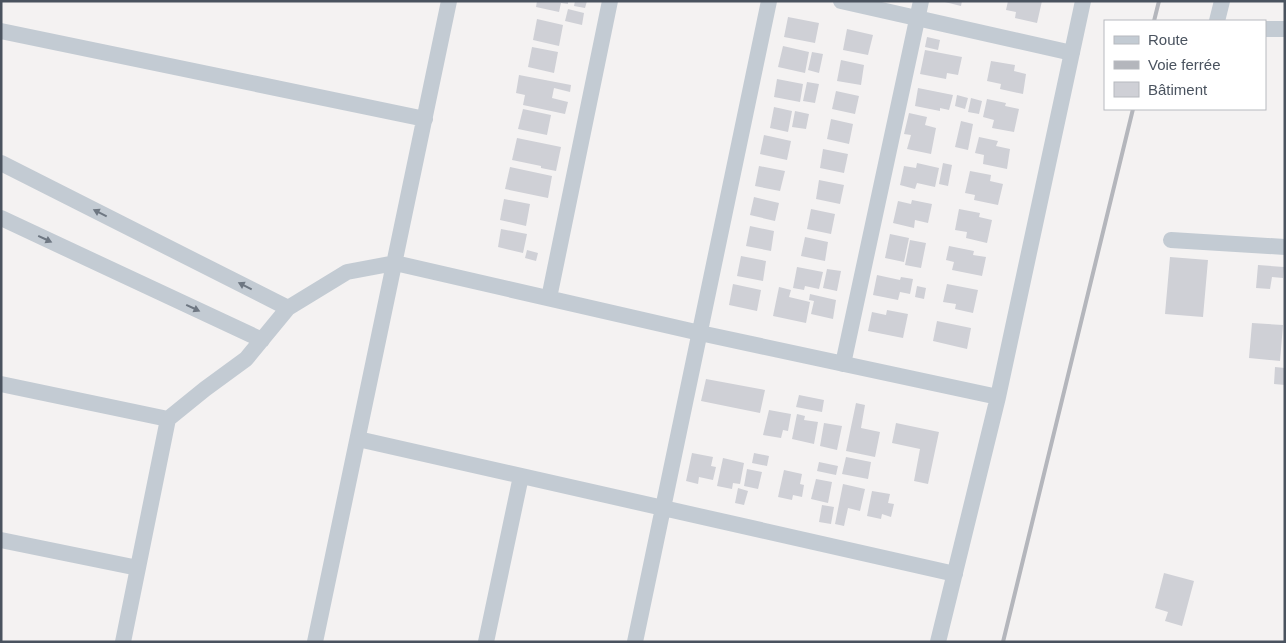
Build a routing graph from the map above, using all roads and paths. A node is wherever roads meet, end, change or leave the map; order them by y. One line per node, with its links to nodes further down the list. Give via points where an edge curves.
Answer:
1 (449, 1): 14 (street)
2 (610, 1): 20 (street)
3 (769, 1): 22 (street)
4 (841, 1): 8 (street)
5 (921, 1): 8 (street)
6 (1082, 1): 13 (street)
7 (1222, 1): 9 (street)
8 (918, 18): 13 (street); 24 (street)
9 (1217, 20)
10 (1266, 29): 11 (street)
11 (1285, 29)
12 (1, 31): 14 (street)
13 (1072, 52): 26 (street)
14 (425, 119): 19 (street)
15 (1, 163): 21 (street, one-way to 15)
16 (1, 218): 23 (street, one-way to 23)
17 (1171, 240): 18 (street)
18 (1285, 247)
19 (395, 263): 20 (street); 21 (street, via 347,272); 28 (street)
20 (548, 298): 22 (street)
21 (288, 308): 23 (street)
22 (700, 333): 24 (street); 30 (street)
23 (262, 340): 27 (street, via 246,359)
24 (843, 364): 26 (street)
25 (1, 384): 27 (street)
26 (998, 397): 33 (street)
27 (168, 419): 32 (street)
28 (358, 439): 29 (street); 35 (street)
29 (520, 476): 30 (street); 36 (street)
30 (663, 507): 33 (street); 37 (street)
31 (1, 540): 32 (street)
32 (138, 568): 34 (street)
33 (954, 574): 38 (street)
34 (123, 642)
35 (315, 642)
36 (486, 642)
37 (636, 642)
38 (938, 642)

